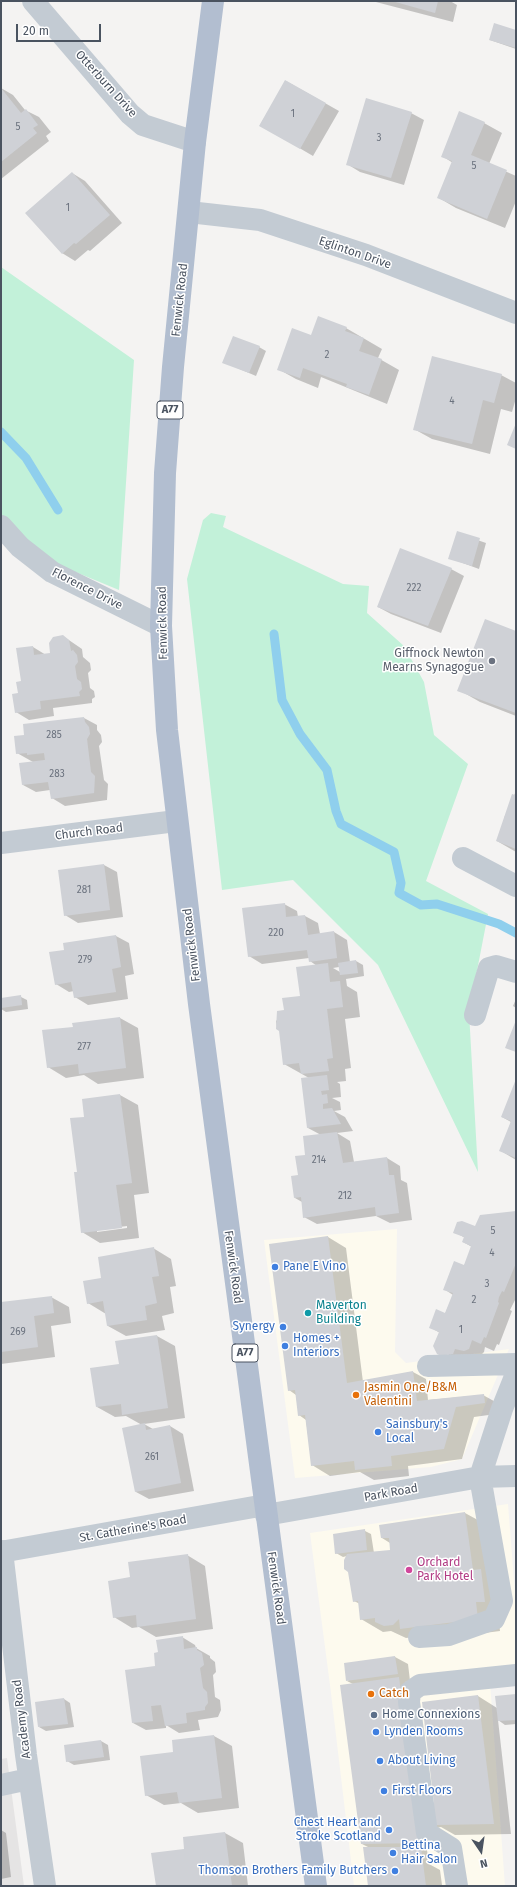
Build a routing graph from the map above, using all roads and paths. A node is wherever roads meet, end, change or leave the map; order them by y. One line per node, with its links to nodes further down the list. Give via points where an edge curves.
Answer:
1 (33, 1): 3 (street, Otterburn Drive, via 130,114 143,125)
2 (213, 1): 3 (main road, Fenwick Road / A77)
3 (195, 142): 4 (main road, Fenwick Road / A77)
4 (189, 212): 5 (street, Eglinton Drive, via 260,220); 7 (main road, Fenwick Road / A77, via 165,473)
5 (514, 307)
6 (1, 526): 7 (street, Florence Drive, via 20,547 52,572)
7 (162, 626): 8 (main road, Fenwick Road / A77, via 167,730)
8 (176, 821): 9 (street, Church Road); 19 (main road, Fenwick Road / A77)
9 (1, 843)
10 (463, 858): 11 (street)
11 (516, 886)
12 (516, 972): 13 (street, via 496,966 489,968)
13 (475, 1015)
14 (516, 1364): 15 (street)
15 (428, 1366)
16 (516, 1374): 18 (street)
17 (516, 1476): 18 (street, Park Road)
18 (480, 1477): 19 (street, Park Road); 21 (street, via 502,1601 494,1619 449,1635)
19 (265, 1510): 20 (street, St. Catherine's Road); 26 (main road, Fenwick Road / A77)
20 (2, 1552): 23 (street, Academy Road)
21 (419, 1637)
22 (516, 1675): 27 (street, via 420,1685 410,1692 409,1702 427,1833 451,1848)
23 (30, 1780): 24 (street); 25 (street, Academy Road)
24 (1, 1785)
25 (45, 1886)
26 (316, 1886)
27 (457, 1886)

